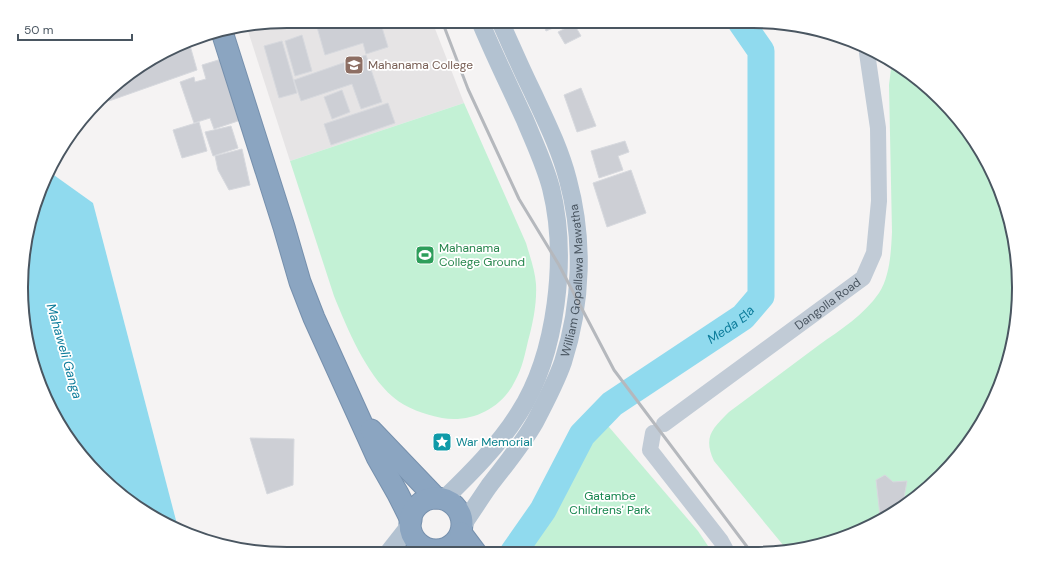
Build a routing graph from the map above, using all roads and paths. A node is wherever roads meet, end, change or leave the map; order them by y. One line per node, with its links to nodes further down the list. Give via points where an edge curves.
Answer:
1 (483, 28): 6 (main road, William Gopallawa Mawatha, via 531,135 551,187 559,235 559,265 553,320 534,387 504,436 468,476)
2 (503, 28): 8 (main road, William Gopallawa Mawatha, via 549,127 568,179 577,223 579,249 577,299 563,363 542,408 534,424 488,488)
3 (223, 36): 5 (highway, via 300,282 335,366)
4 (867, 55): 13 (street, Dangolla Road, via 878,128 879,201 874,253 863,278 659,429 650,450)
5 (361, 419): 6 (highway); 7 (highway)
6 (440, 499): 7 (highway, via 427,500 419,504); 8 (highway, via 454,505 461,515)
7 (410, 523): 9 (main road); 10 (highway, via 412,535)
8 (462, 530): 11 (highway); 12 (highway)
9 (392, 547)
10 (426, 547)
11 (450, 547)
12 (472, 547)
13 (724, 547)

